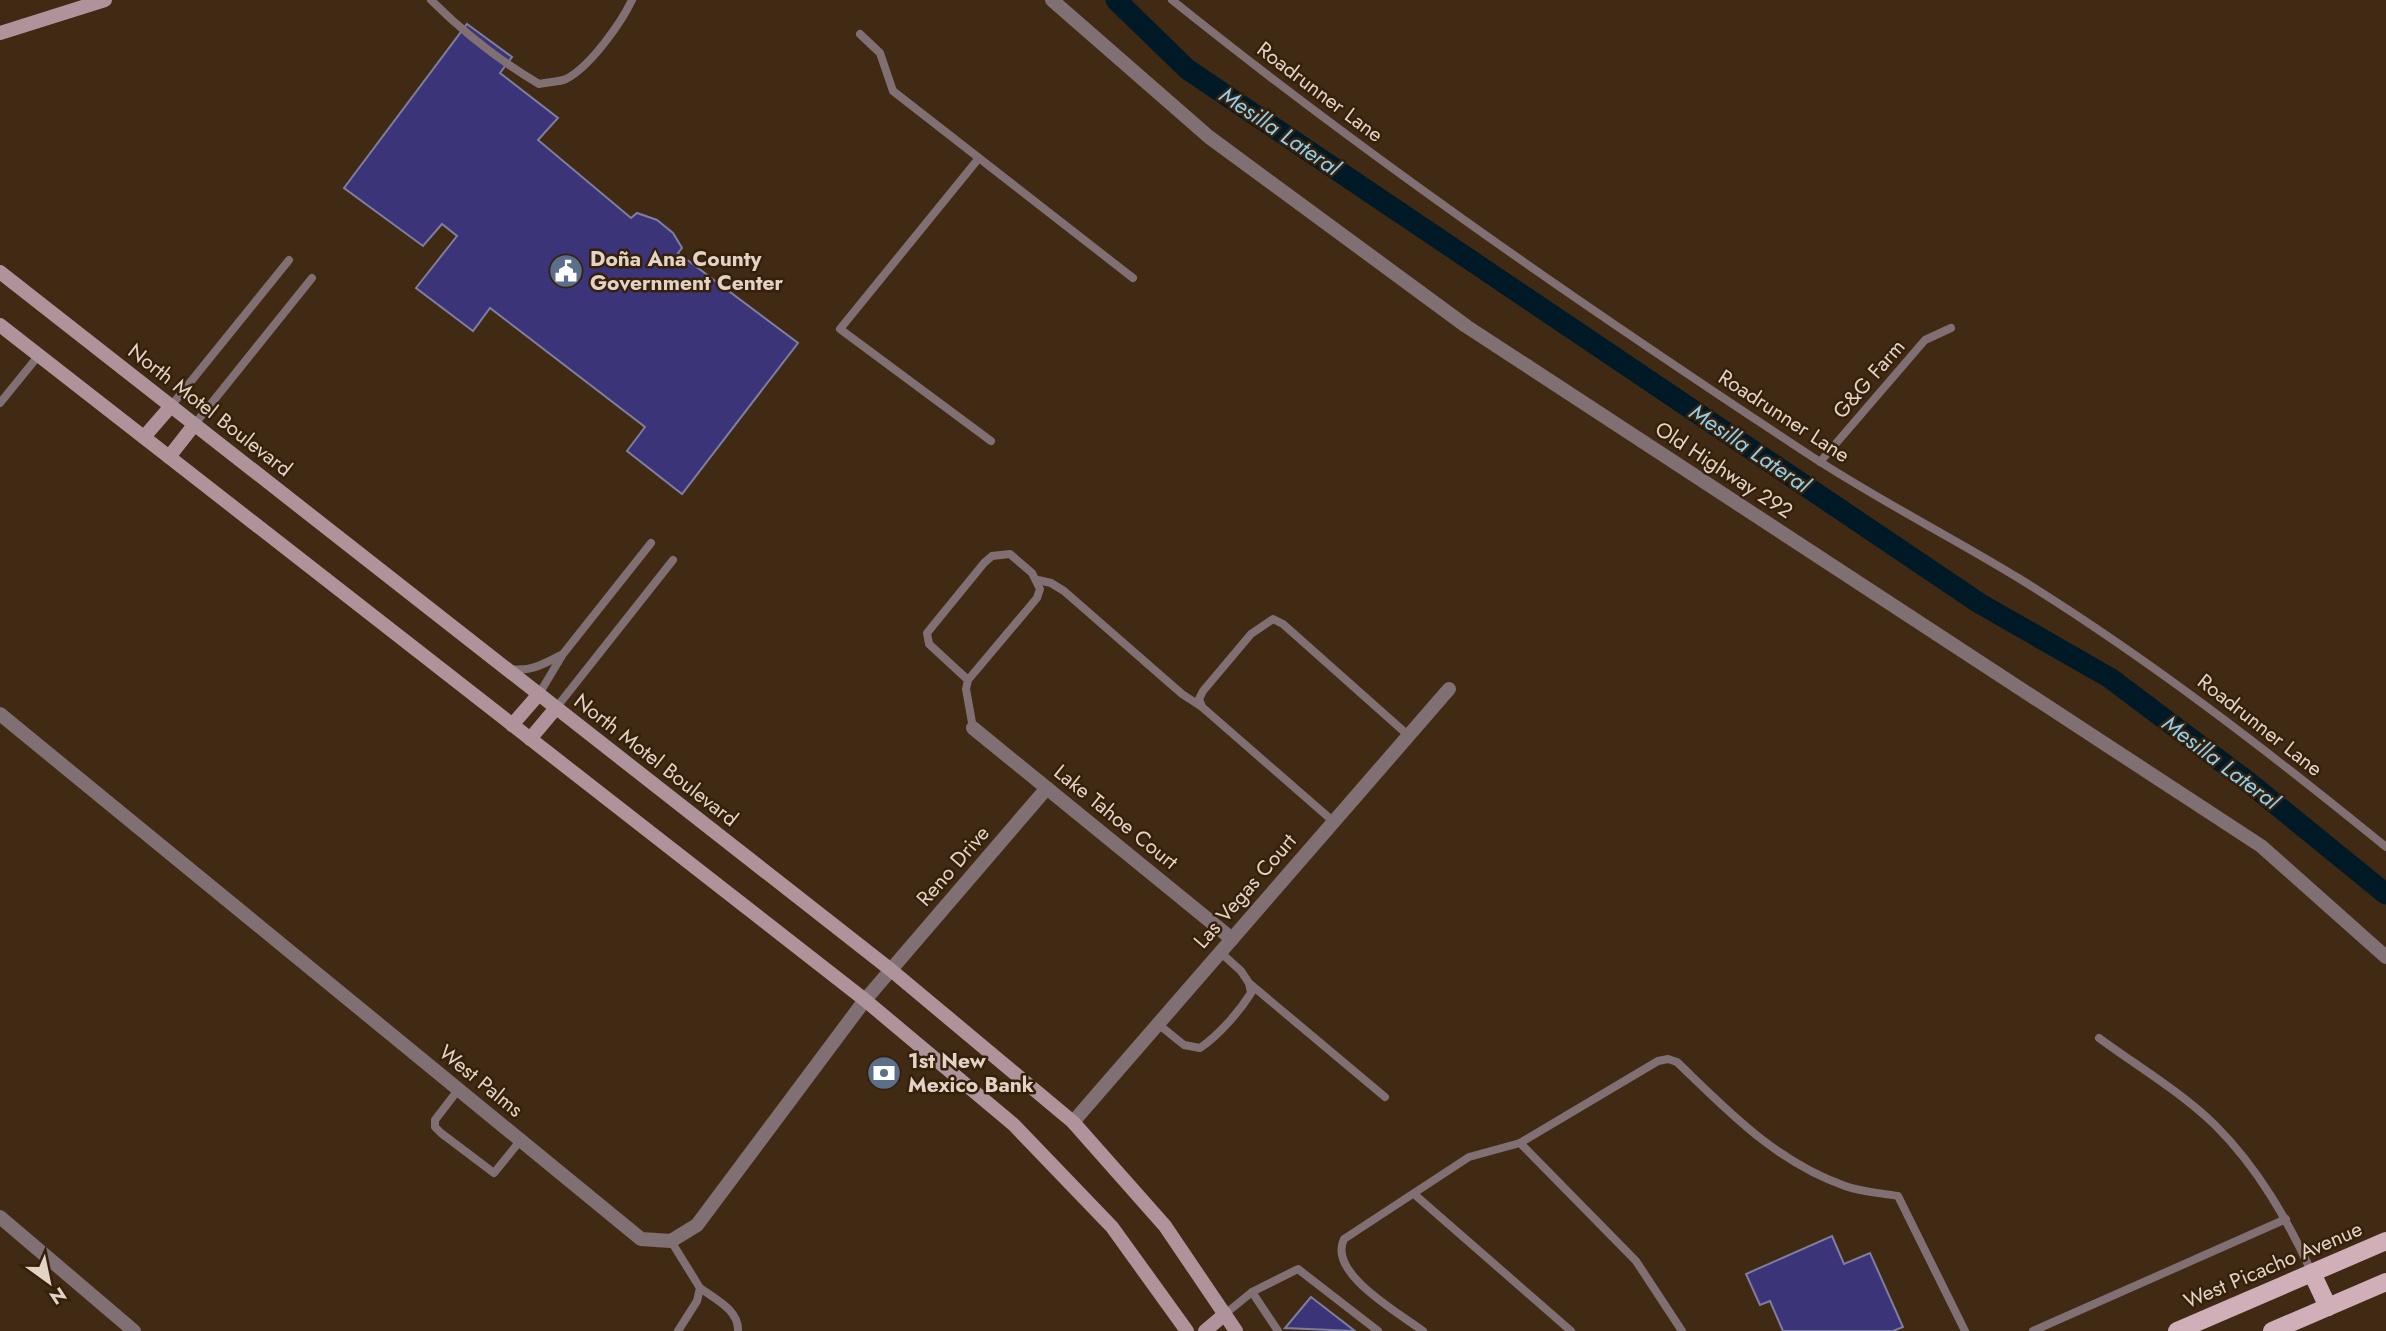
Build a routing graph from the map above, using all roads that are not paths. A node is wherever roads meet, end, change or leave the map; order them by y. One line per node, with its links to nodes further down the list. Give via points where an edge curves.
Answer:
1 (106, 0): 6 (main road)
2 (431, 0): 3 (lane, via 539,84 565,79 585,64)
3 (632, 0)
4 (1052, 0): 43 (street, Old Highway 292, via 1209,137 1466,326 2261,846)
5 (1172, 0): 22 (lane, Roadrunner Lane, via 1329,121 1577,299)
6 (0, 33)
7 (860, 34): 8 (lane, via 880,53 893,91)
8 (979, 158): 12 (lane); 20 (lane, via 841,329)
9 (289, 260): 17 (lane)
10 (0, 272): 17 (main road, North Motel Boulevard)
11 (312, 278): 18 (lane)
12 (1133, 278)
13 (0, 325): 15 (main road)
14 (1951, 328): 22 (lane, G&G Farm, via 1925,340)
15 (39, 355): 16 (lane); 19 (main road)
16 (0, 403)
17 (171, 406): 18 (main road, North Motel Boulevard); 19 (main road)
18 (194, 425): 21 (main road); 27 (main road, North Motel Boulevard)
19 (144, 437): 21 (main road)
20 (991, 441)
21 (169, 457): 34 (main road)
22 (1820, 462): 40 (lane, Roadrunner Lane, via 2020,579 2174,681)
23 (650, 542): 26 (lane)
24 (673, 560): 32 (lane)
25 (1038, 580): 28 (lane, via 1037,598); 28 (lane, via 1010,554 992,556 930,626 929,644); 31 (lane, via 1064,591)
26 (564, 654): 27 (lane, via 522,671); 30 (lane)
27 (505, 667): 30 (main road, North Motel Boulevard)
28 (968, 680): 35 (lane)
29 (1449, 689): 36 (street, Las Vegas Court)
30 (538, 694): 32 (main road, North Motel Boulevard); 34 (main road)
31 (1202, 707): 36 (lane, via 1203,691 1251,634 1273,619); 39 (lane)
32 (556, 708): 37 (main road); 44 (main road, North Motel Boulevard)
33 (0, 715): 49 (street, West Palms)
34 (512, 725): 37 (main road)
35 (973, 728): 38 (street, Lake Tahoe Court)
36 (1409, 736): 39 (street, Las Vegas Court)
37 (530, 739): 46 (main road)
38 (1047, 788): 41 (street, Lake Tahoe Court); 44 (street, Reno Drive)
39 (1334, 822): 41 (street, Las Vegas Court)
40 (2386, 847)
41 (1232, 939): 42 (street, Las Vegas Court)
42 (1220, 952): 45 (lane); 47 (street, Las Vegas Court)
43 (2386, 957)
44 (891, 971): 46 (street); 51 (main road, North Motel Boulevard)
45 (1249, 982): 47 (lane, via 1251,993 1200,1048 1184,1045); 50 (lane)
46 (865, 1000): 57 (street, via 697,1225); 68 (main road, via 1014,1125 1112,1227)
47 (1158, 1024): 51 (street, Las Vegas Court)
48 (2099, 1038): 56 (lane, via 2213,1123 2239,1150)
49 (458, 1090): 52 (street, West Palms); 52 (lane, via 435,1120 441,1133 494,1173)
50 (1385, 1097)
51 (1073, 1122): 64 (main road, North Motel Boulevard, via 1165,1226)
52 (520, 1141): 57 (street, West Palms, via 641,1239)
53 (1520, 1143): 54 (lane, via 1469,1157); 75 (lane, via 1636,1261); 76 (lane, via 1658,1061 1678,1062 1778,1154 1846,1186 1898,1196)
54 (1414, 1194): 73 (lane, via 1352,1232 1340,1248 1340,1258 1362,1285); 74 (lane)
55 (0, 1217): 65 (street)
56 (2286, 1219): 59 (lane); 77 (lane)
57 (671, 1241): 61 (lane)
58 (2386, 1241): 59 (main road, West Picacho Avenue)
59 (2312, 1273): 63 (main road); 78 (main road, West Picacho Avenue)
60 (2386, 1282): 63 (main road)
61 (699, 1288): 66 (lane, via 697,1301); 67 (lane, via 733,1313)
62 (1252, 1292): 64 (lane); 71 (lane); 72 (lane, via 1297,1269)
63 (2328, 1307): 79 (main road)
64 (1225, 1314): 69 (main road); 70 (main road, North Motel Boulevard)
65 (134, 1331)
66 (678, 1331)
67 (738, 1331)
68 (1186, 1331)
69 (1205, 1331)
70 (1236, 1331)
71 (1278, 1331)
72 (1378, 1331)
73 (1423, 1331)
74 (1571, 1331)
75 (1682, 1331)
76 (1965, 1331)
77 (2034, 1331)
78 (2177, 1331)
79 (2272, 1331)

